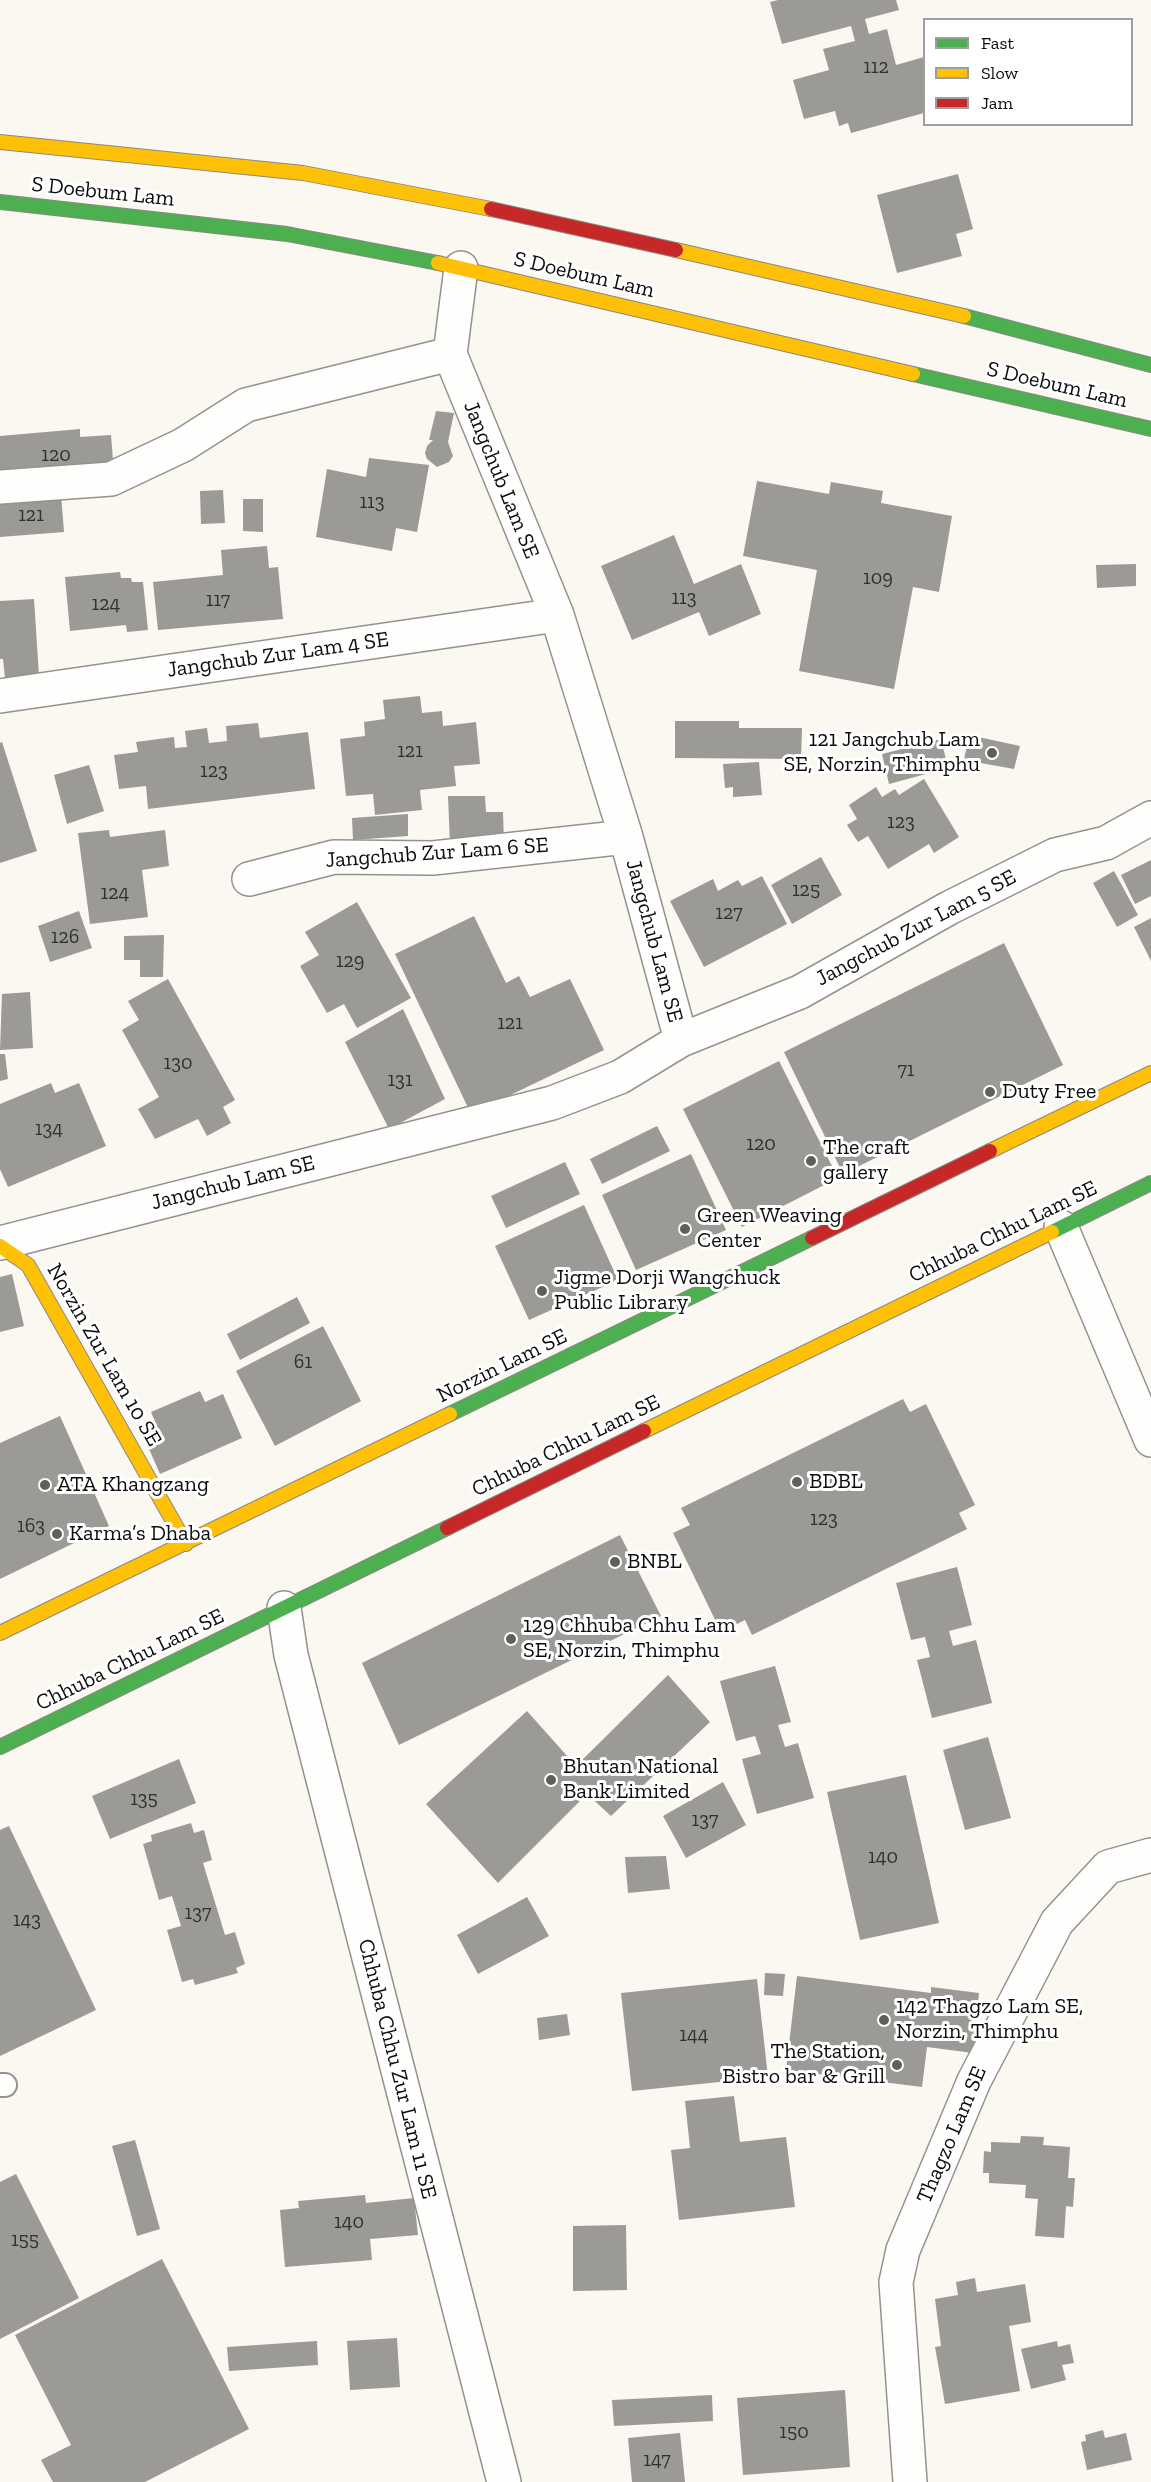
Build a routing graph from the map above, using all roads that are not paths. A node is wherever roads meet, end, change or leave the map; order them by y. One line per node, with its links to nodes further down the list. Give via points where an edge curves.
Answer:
1 (0, 142): 5 (main road, S Doebum Lam, via 303,173 452,201 803,278)
2 (0, 202): 3 (main road, S Doebum Lam, via 287,234)
3 (461, 268): 4 (street, Jangchub Lam SE); 6 (main road, S Doebum Lam)
4 (450, 354): 7 (street, via 246,405 183,445 111,479); 8 (street, Jangchub Lam SE)
5 (1151, 365)
6 (1151, 429)
7 (0, 487)
8 (557, 615): 9 (street, Jangchub Zur Lam 4 SE); 11 (street, Jangchub Lam SE)
9 (0, 696)
10 (1151, 818): 13 (street, Jangchub Zur Lam 5 SE, via 1106,843 1055,855 949,908 800,992)
11 (626, 837): 12 (street, Jangchub Zur Lam 6 SE, via 433,858 334,857); 13 (street, Jangchub Lam SE)
12 (249, 879)
13 (681, 1040): 17 (street, Jangchub Lam SE, via 620,1077 552,1103)
14 (1151, 1072): 19 (main road, Norzin Lam SE)
15 (1151, 1183): 16 (main road, Chhuba Chhu Lam SE)
16 (1061, 1227): 18 (street); 20 (main road, Chhuba Chhu Lam SE)
17 (5, 1247): 19 (main road, Norzin Zur Lam 10 SE, via 28,1266 39,1283)
18 (1151, 1440)
19 (186, 1544): 21 (main road, Norzin Lam SE)
20 (284, 1608): 22 (main road, Chhuba Chhu Lam SE); 24 (street, Chhuba Chhu Zur Lam 11 SE, via 291,1655)
21 (0, 1633)
22 (0, 1747)
23 (1151, 1855): 25 (street, Thagzo Lam SE, via 1107,1866 1057,1922 974,2081 903,2250 896,2282)
24 (504, 2482)
25 (910, 2482)

